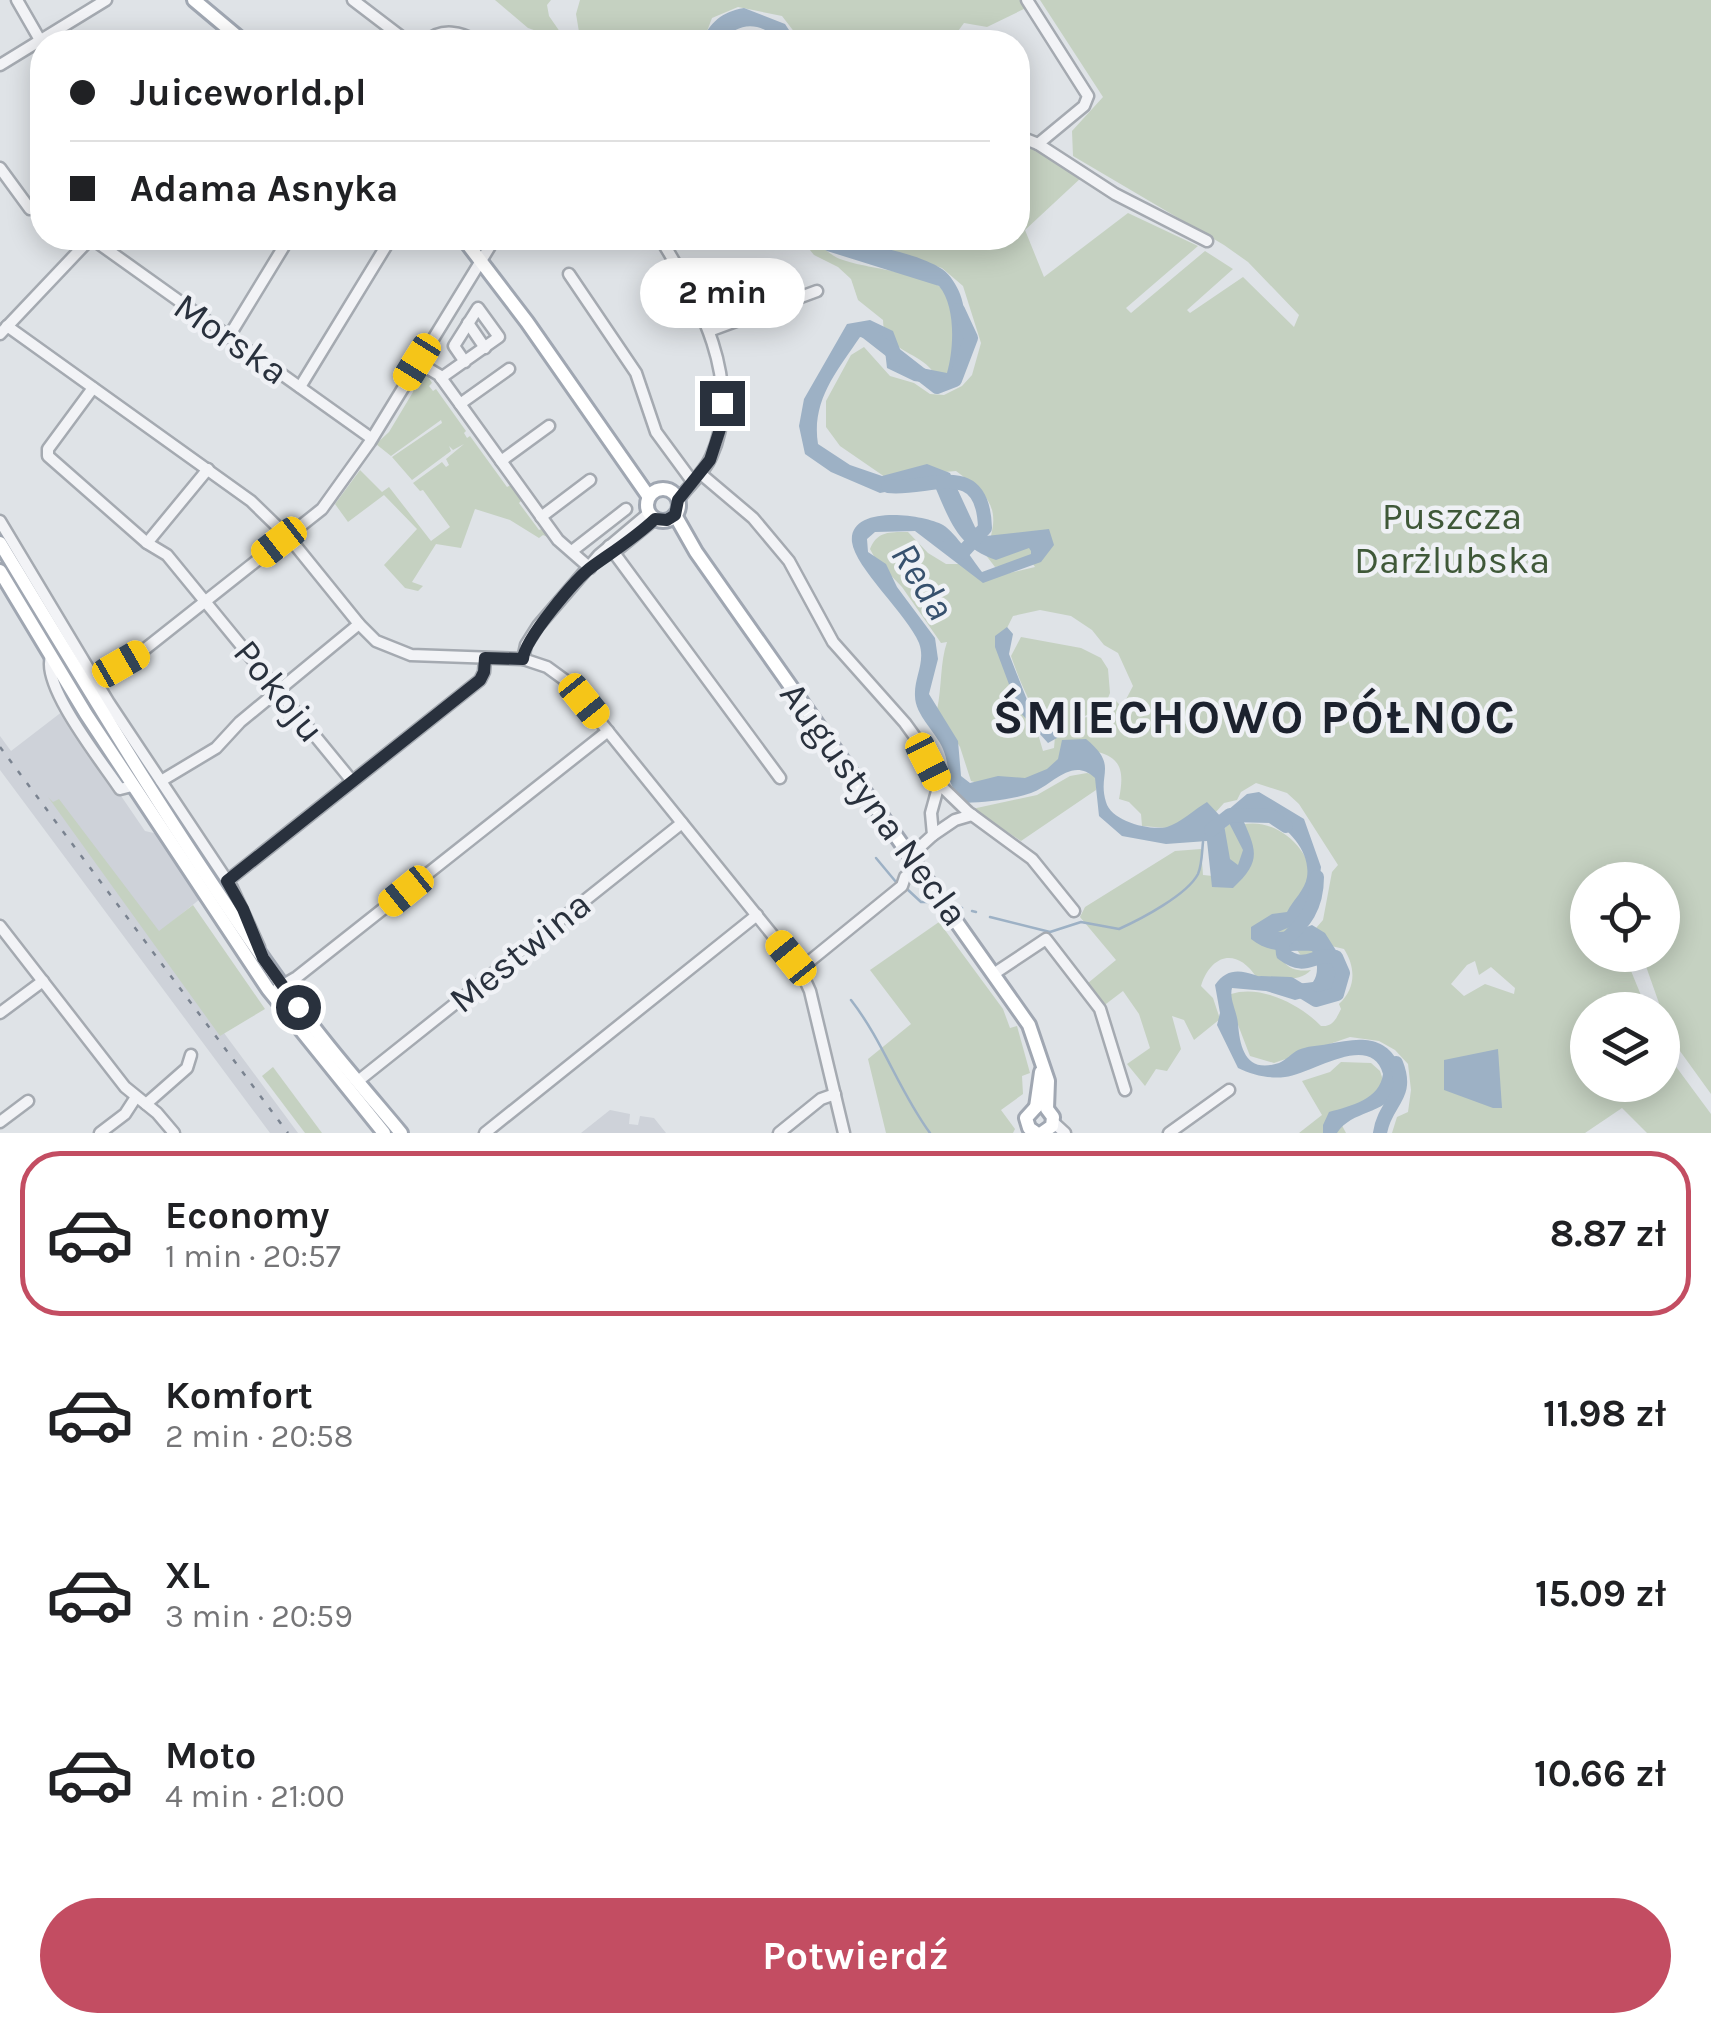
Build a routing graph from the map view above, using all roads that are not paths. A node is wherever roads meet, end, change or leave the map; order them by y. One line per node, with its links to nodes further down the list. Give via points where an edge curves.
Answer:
1 (16, 0): 6 (street)
2 (106, 0): 7 (street)
3 (353, 0): 9 (street)
4 (1028, 0): 13 (street, via 1088,96)
5 (195, 1): 8 (main road)
6 (34, 30)
7 (56, 30)
8 (230, 30)
9 (392, 30)
10 (30, 46): 11 (street)
11 (0, 65)
12 (1030, 141): 13 (street)
13 (1038, 144): 16 (street, via 1115,194)
14 (0, 168): 15 (street)
15 (30, 209)
16 (1207, 241)
17 (80, 250): 28 (street)
18 (107, 250): 30 (street, Morska)
19 (282, 250): 30 (street)
20 (384, 250): 36 (street)
21 (470, 250): 24 (main road)
22 (488, 250): 24 (street)
23 (667, 250): 29 (street)
24 (479, 262): 32 (street); 45 (main road, via 625,462)
25 (569, 274): 43 (street, via 636,372 656,432)
26 (817, 291): 29 (street)
27 (468, 324): 31 (street); 31 (street, via 478,308 500,337); 33 (street, via 454,346)
28 (3, 330): 37 (street)
29 (709, 331): 43 (street, via 722,414 717,443)
30 (228, 338): 36 (street, Morska)
31 (486, 348): 33 (street)
32 (417, 362): 35 (street); 40 (street)
33 (465, 362): 35 (street)
34 (510, 369): 38 (street)
35 (441, 378): 38 (street)
36 (300, 387): 40 (street, Morska)
37 (93, 388): 42 (street); 52 (street, Pokoju, via 48,456)
38 (460, 404): 41 (street)
39 (550, 426): 41 (street)
40 (371, 438): 50 (street, via 328,502)
41 (501, 461): 47 (street)
42 (208, 469): 50 (street); 52 (street)
43 (696, 478): 45 (street); 67 (street, via 753,518 788,561 834,642 905,723)
44 (590, 480): 47 (street)
45 (664, 495): 48 (main road); 48 (main road)
46 (626, 509): 54 (street)
47 (541, 517): 54 (street)
48 (662, 517): 53 (street); 71 (main road, Augustyna Necla, via 696,552)
49 (0, 521): 61 (street)
50 (288, 536): 57 (street); 58 (street)
51 (0, 543): 76 (main road)
52 (146, 543): 57 (street, Pokoju, via 167,554)
53 (611, 549): 55 (street); 64 (street)
54 (572, 551): 55 (street)
55 (590, 568): 60 (street, via 538,626)
56 (0, 570): 81 (main road, via 132,786)
57 (205, 600): 61 (street, via 140,653); 62 (street, Pokoju)
58 (358, 624): 59 (street, via 403,654); 62 (street)
59 (485, 658): 60 (street); 66 (street, via 480,680)
60 (523, 659): 63 (street, via 560,674)
61 (94, 679): 65 (street)
62 (279, 690): 65 (street, via 209,754); 66 (street, Pokoju)
63 (608, 731): 69 (street); 80 (street)
64 (780, 778)
65 (160, 782): 72 (street)
66 (352, 782): 72 (street)
67 (939, 784): 68 (street); 70 (street, via 931,812)
68 (972, 815): 70 (street); 73 (street, via 1032,859)
69 (682, 822): 74 (street); 84 (street, Mestwina)
70 (934, 835): 71 (street)
71 (914, 861): 77 (street, via 902,886); 78 (main road, Augustyna Necla)
72 (227, 881): 76 (street)
73 (1074, 911)
74 (757, 915): 77 (street); 96 (street)
75 (0, 926): 79 (street)
76 (263, 958): 80 (main road)
77 (800, 969): 87 (street)
78 (995, 973): 85 (street, via 1046,938 1100,1010); 91 (main road, Augustyna Necla, via 1029,1025 1042,1060)
79 (42, 981): 82 (street); 89 (street)
80 (284, 988): 81 (street); 84 (main road)
81 (268, 989): 94 (main road)
82 (0, 1014)
83 (192, 1055): 89 (street, via 187,1068)
84 (358, 1081): 95 (main road)
85 (1125, 1090)
86 (1229, 1090): 100 (street)
87 (834, 1094): 97 (street); 98 (street)
88 (28, 1101): 90 (street)
89 (141, 1101): 92 (street); 93 (street)
90 (0, 1122)
91 (1041, 1125): 99 (street)
92 (100, 1133)
93 (174, 1133)
94 (384, 1133)
95 (401, 1133)
96 (484, 1133)
97 (779, 1133)
98 (844, 1133)
99 (1065, 1133)
100 (1170, 1133)

